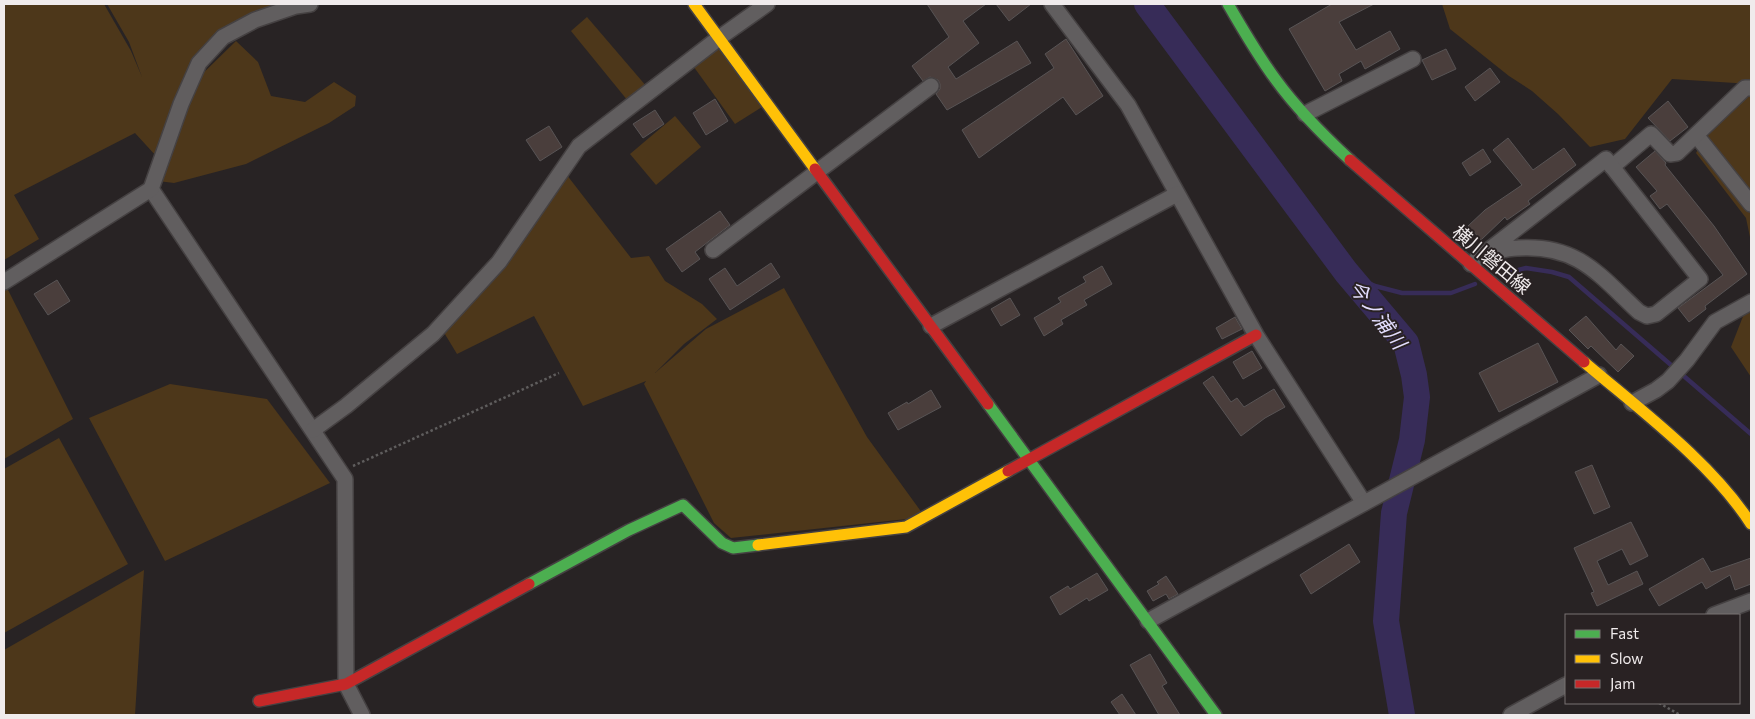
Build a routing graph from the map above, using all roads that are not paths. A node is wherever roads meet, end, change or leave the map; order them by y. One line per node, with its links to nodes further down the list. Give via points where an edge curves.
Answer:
1 (310, 4): 14 (street, via 296,6 239,28 223,37 199,63)
2 (694, 4): 6 (street)
3 (767, 4): 6 (street)
4 (1052, 4): 15 (street, via 1128,105)
5 (1228, 4): 10 (street, 横川磐田線, via 1276,80)
6 (719, 38): 13 (street); 26 (street, via 579,146 499,262 433,334)
7 (1413, 59): 10 (street)
8 (931, 86): 13 (street)
9 (1751, 88): 11 (street, via 1745,88)
10 (1305, 114): 19 (street, 横川磐田線, via 1348,158)
11 (1696, 135): 12 (street, via 1677,153 1670,154 1651,134); 16 (street)
12 (1612, 167): 18 (street, via 1606,159); 18 (street, via 1700,279 1656,314 1648,316 1639,312 1586,263 1566,253 1541,247)
13 (818, 172): 17 (street); 22 (street)
14 (151, 189): 20 (street); 26 (street)
15 (1177, 194): 22 (street); 23 (street)
16 (1751, 204)
17 (713, 250)
18 (1484, 254): 19 (street)
19 (1471, 264): 24 (street, 横川磐田線)
20 (4, 282)
21 (1751, 302): 25 (street, via 1715,322 1668,381)
22 (931, 326): 27 (street)
23 (1256, 335): 27 (street); 28 (street)
24 (1599, 375): 25 (street, 横川磐田線); 28 (street)
25 (1632, 403): 29 (street, 横川磐田線, via 1706,470)
26 (313, 430): 33 (street, via 345,479)
27 (1030, 460): 32 (street); 33 (street, via 906,527 733,548 722,544 683,505 629,530)
28 (1364, 503): 32 (street)
29 (1751, 524)
30 (1751, 601): 31 (street)
31 (1717, 614)
32 (1148, 621): 36 (street)
33 (346, 684): 35 (street); 37 (street)
34 (1565, 686): 38 (street)
35 (259, 701)
36 (1212, 714)
37 (362, 715)
38 (1511, 715)

